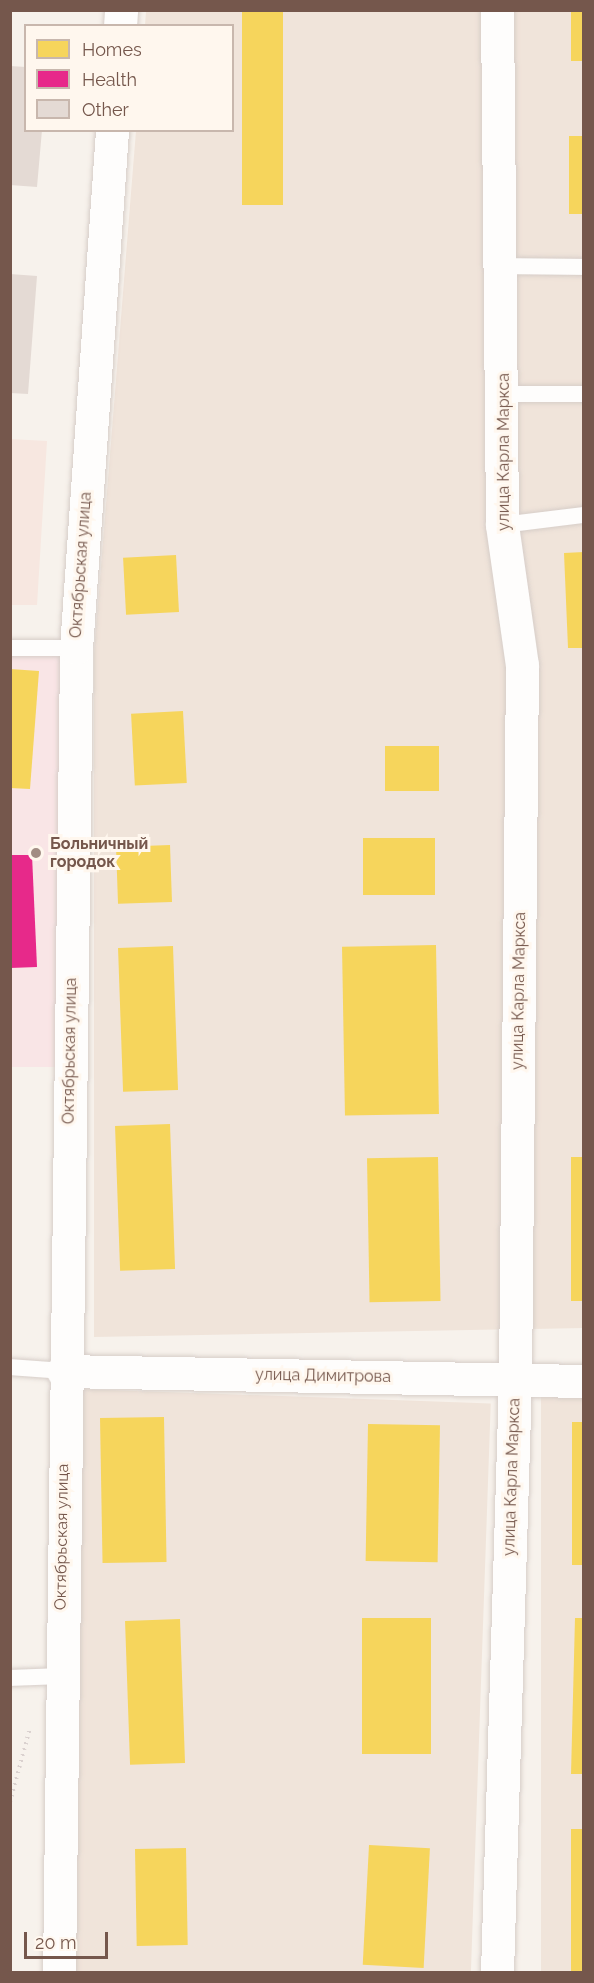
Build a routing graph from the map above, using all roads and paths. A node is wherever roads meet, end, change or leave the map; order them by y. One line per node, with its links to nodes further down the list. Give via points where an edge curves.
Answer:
1 (497, 10): 3 (street, улица Карла Маркса)
2 (112, 132): 10 (street, Октябрьская улица)
3 (502, 266): 4 (lane); 5 (street, улица Карла Маркса)
4 (584, 267)
5 (504, 394): 6 (lane); 8 (street, улица Карла Маркса)
6 (584, 394)
7 (584, 515): 8 (lane)
8 (502, 525): 13 (street, улица Карла Маркса, via 522,664)
9 (10, 648): 10 (lane)
10 (76, 648): 12 (street, Октябрьская улица)
11 (10, 1367): 12 (lane)
12 (63, 1371): 13 (street, улица Димитрова); 15 (street, Октябрьская улица)
13 (515, 1380): 14 (street, улица Димитрова); 20 (street, улица Карла Маркса)
14 (584, 1381)
15 (61, 1676): 16 (lane); 19 (street, Октябрьская улица)
16 (10, 1678)
17 (31, 1723): 18 (path)
18 (10, 1802)
19 (59, 1972)
20 (498, 1972)

